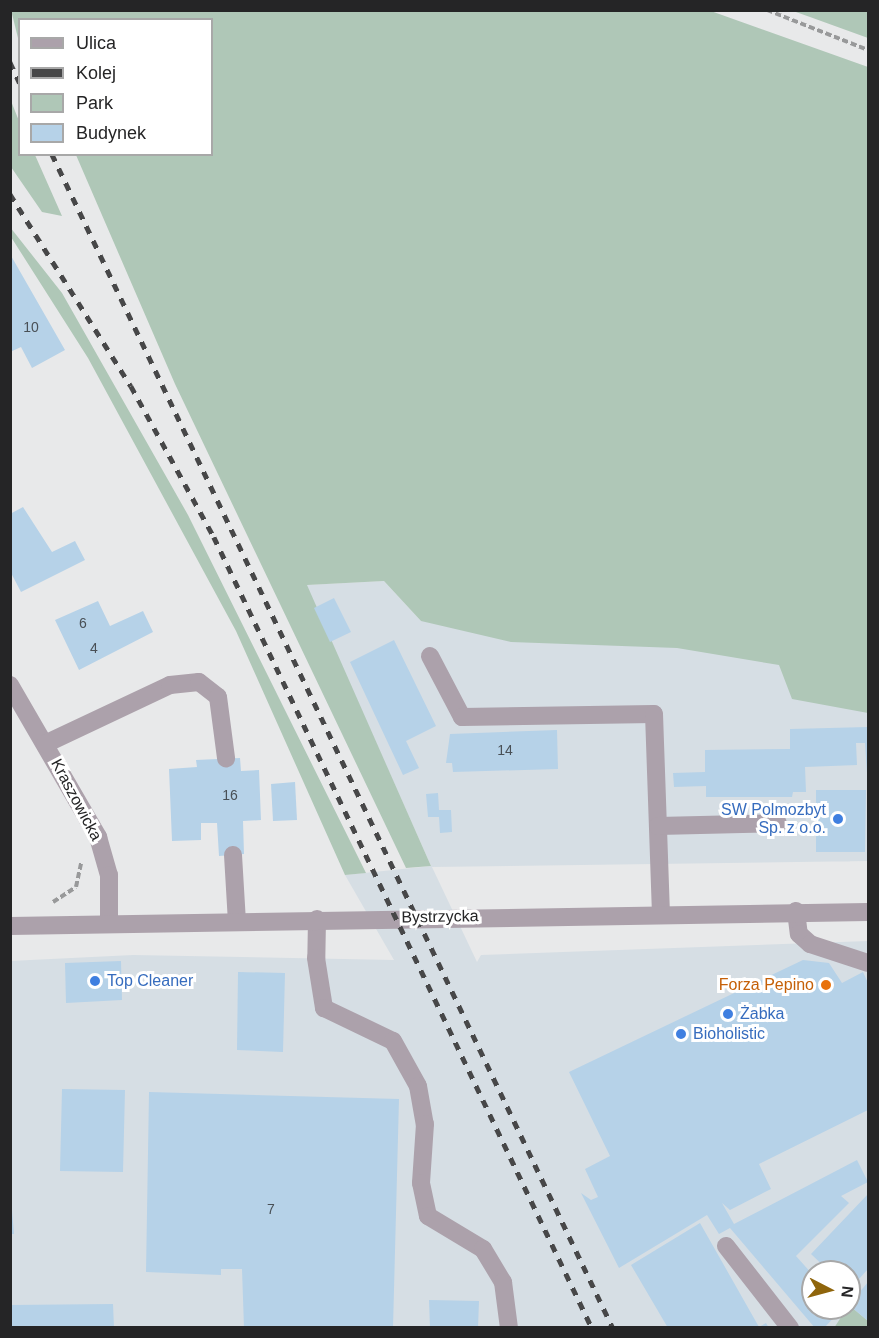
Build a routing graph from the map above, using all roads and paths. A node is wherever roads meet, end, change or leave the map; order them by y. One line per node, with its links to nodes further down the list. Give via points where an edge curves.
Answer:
1 (767, 10): 2 (path)
2 (868, 50)
3 (430, 656): 8 (street, via 462,717 654,714)
4 (10, 685): 5 (street, Kraszowicka)
5 (45, 744): 6 (street, via 170,685 199,682 218,697); 17 (street, Kraszowicka, via 98,837 109,874)
6 (226, 759)
7 (778, 823): 8 (street)
8 (658, 825): 14 (street)
9 (232, 855): 16 (street)
10 (80, 857): 11 (path, via 76,887)
11 (54, 902)
12 (796, 911): 13 (street, Bystrzycka); 14 (street, Bystrzycka); 19 (street, via 799,934 810,944)
13 (868, 912)
14 (661, 914): 15 (street, Bystrzycka)
15 (316, 919): 16 (street, Bystrzycka); 21 (street, via 316,958 324,1008 393,1041 417,1086 424,1124 421,1183 428,1216 483,1250 503,1282)
16 (237, 922): 17 (street, Bystrzycka)
17 (109, 924): 18 (street, Bystrzycka)
18 (10, 926)
19 (868, 963)
20 (726, 1246): 22 (street)
21 (509, 1328)
22 (790, 1328)

